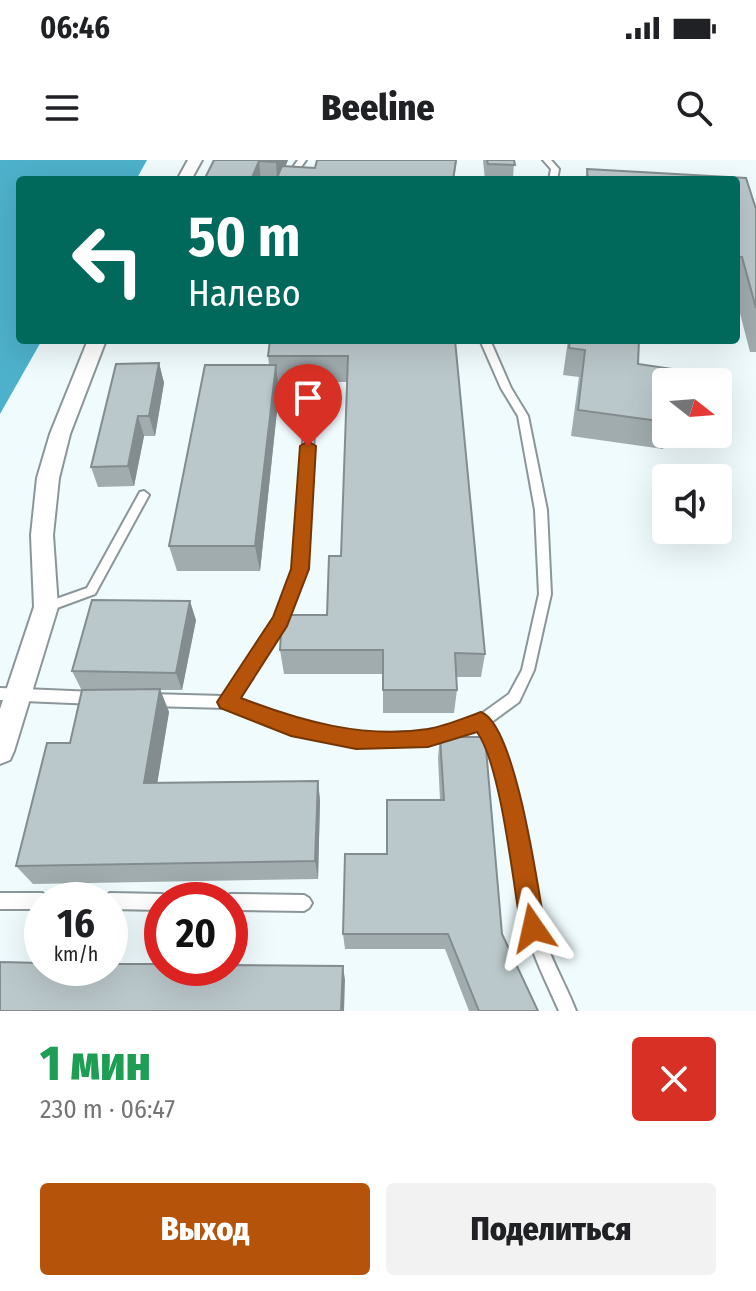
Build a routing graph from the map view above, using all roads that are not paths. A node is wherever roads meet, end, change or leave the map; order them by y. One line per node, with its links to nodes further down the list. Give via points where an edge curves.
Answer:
1 (95, 344): 5 (street, via 48,478 42,535)
2 (487, 344): 10 (lane, via 523,416 541,510 545,594 528,670 514,698)
3 (310, 415): 9 (lane, via 300,569 281,620)
4 (144, 495): 5 (lane, via 91,591)
5 (46, 607): 6 (street)
6 (9, 695): 7 (lane); 11 (street)
7 (107, 698)
8 (137, 699): 9 (lane)
9 (227, 702): 10 (lane, via 291,727 356,740 428,738)
10 (481, 722): 16 (lane, via 492,737 504,775 533,928)
11 (2, 744)
12 (0, 901): 13 (lane)
13 (24, 901)
14 (248, 902): 15 (lane)
15 (304, 903)
16 (568, 1011)

